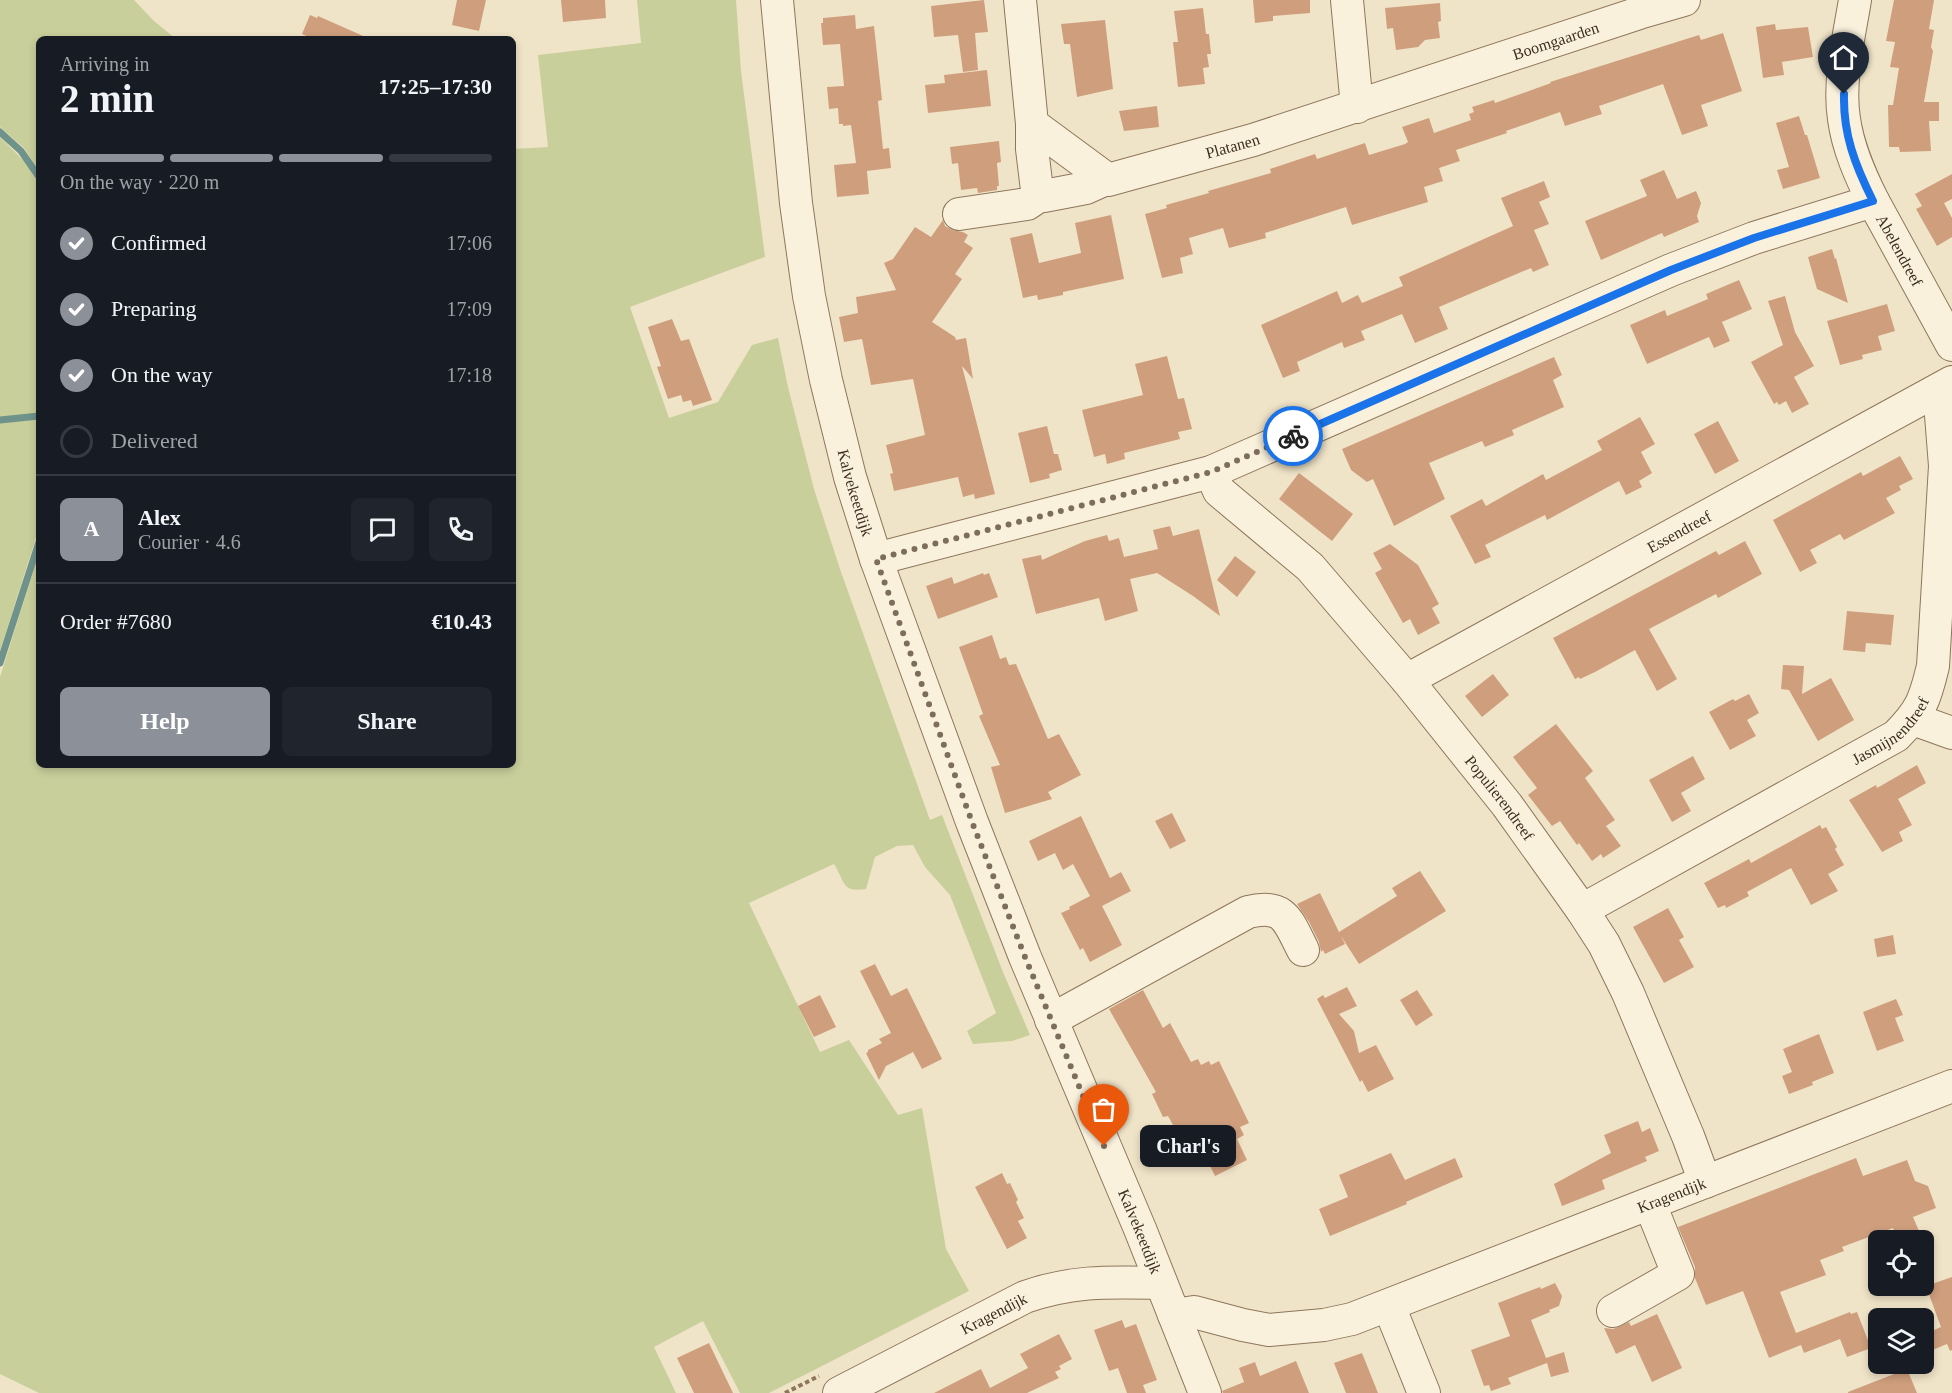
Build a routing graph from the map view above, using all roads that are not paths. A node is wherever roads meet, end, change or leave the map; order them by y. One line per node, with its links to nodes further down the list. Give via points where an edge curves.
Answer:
1 (777, 0): 17 (street, Kalvekeetdijk, via 809,296 850,477)
2 (1020, 0): 9 (street)
3 (1347, 0): 8 (street)
4 (1684, 0): 6 (street, Boomgaarden)
5 (1855, 0): 12 (street, via 1844,70 1843,118 1856,166)
6 (1636, 6): 7 (street, Boomgaarden)
7 (1474, 68): 8 (street, Platanen)
8 (1357, 107): 10 (street, Platanen)
9 (1032, 124): 10 (street); 11 (street, via 1037,190)
10 (1106, 179): 11 (street, Platanen, via 1086,188)
11 (1042, 194): 13 (street, Platanen, via 1027,204)
12 (1873, 201): 14 (street, Abelendreef); 16 (street, Abelendreef, via 1754,238 1671,270)
13 (959, 214)
14 (1952, 345)
15 (1946, 386): 18 (street, Essendreef); 19 (street, Jasmijnendreef, via 1933,666 1927,694)
16 (1211, 472): 17 (street, Abelendreef); 18 (street, Populierendreef, via 1219,491 1310,567)
17 (876, 559): 23 (street, Kalvekeetdijk, via 972,822)
18 (1407, 680): 21 (street, Populierendreef, via 1507,805)
19 (1913, 719): 20 (street); 21 (street, Jasmijnendreef, via 1896,736)
20 (1952, 733)
21 (1582, 910): 25 (street, Populierendreef, via 1628,993)
22 (1302, 950): 23 (street, via 1286,917 1264,908 1248,912)
23 (1051, 1020): 27 (street, Kalvekeetdijk)
24 (1952, 1086): 25 (street, Kragendijk)
25 (1705, 1182): 26 (street, Kragendijk)
26 (1650, 1204): 28 (street, Kragendijk); 29 (street, via 1678,1274)
27 (1161, 1283): 30 (street, Kalvekeetdijk); 31 (street, Kragendijk, via 1078,1283 1051,1288 1025,1297)
28 (1389, 1306): 30 (street, Kragendijk, via 1324,1325 1269,1330 1194,1312); 33 (street)
29 (1614, 1311)
30 (1174, 1316): 32 (street, Kalvekeetdijk)
31 (839, 1393)
32 (1205, 1393)
33 (1424, 1393)

